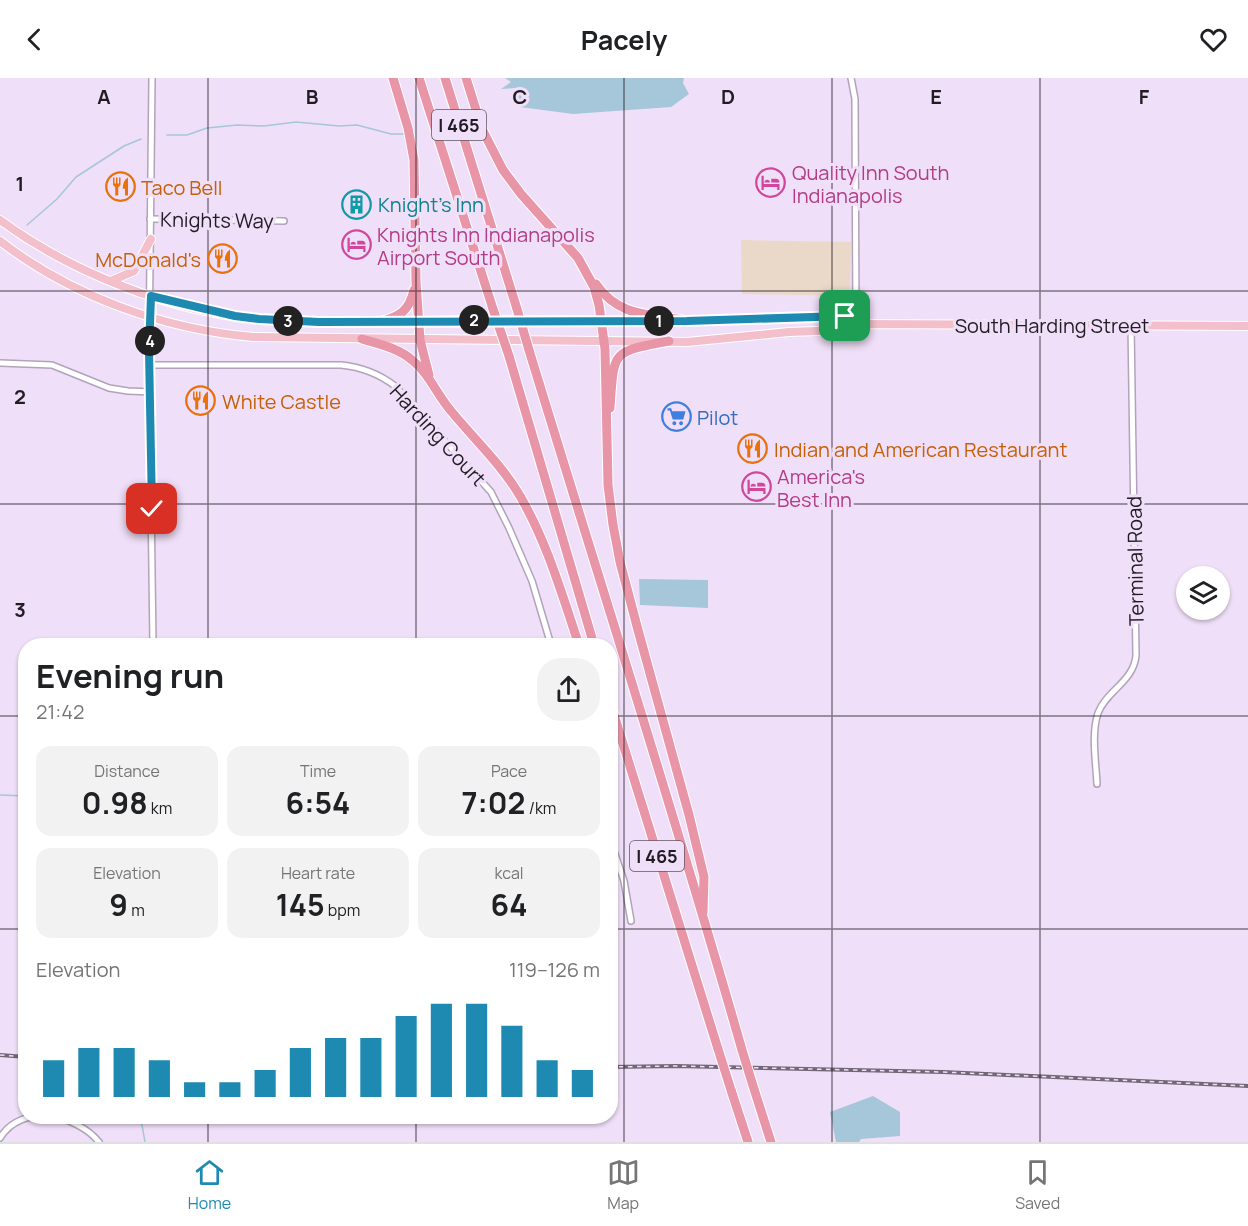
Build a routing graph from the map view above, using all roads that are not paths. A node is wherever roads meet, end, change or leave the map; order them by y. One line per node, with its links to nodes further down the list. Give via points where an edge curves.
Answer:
1 (152, 78): 7 (street)
2 (393, 78): 14 (highway, via 414,160)
3 (419, 78): 36 (highway, I 465, bridge, via 509,356)
4 (445, 78): 42 (highway, I 465, bridge)
5 (466, 78): 12 (highway, via 482,129 503,170)
6 (851, 78): 21 (street, via 855,99)
7 (150, 219): 9 (street, Knights Way); 10 (street)
8 (0, 220): 13 (main road, South Harding Street, via 31,241)
9 (284, 221)
10 (151, 238): 13 (main road, via 134,271); 15 (street)
11 (0, 241): 16 (main road, South Harding Street, via 74,287)
12 (586, 272): 18 (highway, via 597,295); 19 (highway, via 605,296 621,308)
13 (111, 281): 15 (main road, South Harding Street)
14 (416, 282): 17 (highway); 20 (highway, via 406,312)
15 (151, 296): 16 (street); 20 (main road, South Harding Street, via 259,319)
16 (151, 316): 24 (main road, South Harding Street, via 240,336); 29 (street)
17 (419, 321): 18 (main road, South Harding Street); 20 (main road, South Harding Street); 25 (highway)
18 (602, 321): 19 (main road, South Harding Street); 26 (highway)
19 (687, 321): 21 (main road, South Harding Street, via 845,316)
20 (379, 322)
21 (856, 324): 22 (main road, South Harding Street); 27 (main road, South Harding Street, via 844,330)
22 (1131, 325): 23 (main road, South Harding Street); 40 (street, Terminal Road, via 1136,656 1130,674 1104,702 1098,715)
23 (1248, 326)
24 (362, 339): 25 (main road, South Harding Street); 30 (highway, via 403,353 421,368)
25 (420, 340): 26 (main road, South Harding Street); 30 (highway)
26 (603, 340): 27 (main road, South Harding Street); 32 (highway)
27 (669, 341): 32 (highway, via 629,350 614,364)
28 (0, 363): 31 (street, via 52,365 109,388)
29 (151, 365): 31 (street); 34 (street, Harding Court, via 341,365 370,370 386,379 490,492 532,581)
30 (432, 386): 35 (highway, via 520,495 534,522)
31 (151, 392): 33 (street)
32 (608, 446): 42 (highway, via 608,485 620,562 704,877)
33 (153, 638)
34 (549, 638)
35 (576, 638)
36 (592, 638)
37 (618, 729): 39 (highway, I 465)
38 (618, 735): 39 (highway)
39 (623, 746): 48 (highway, I 465, bridge)
40 (1097, 784)
41 (618, 863): 43 (street)
42 (703, 912): 49 (highway, I 465, bridge)
43 (632, 921)
44 (18, 1121): 46 (street)
45 (74, 1124): 47 (street)
46 (0, 1138)
47 (99, 1142)
48 (748, 1142)
49 (771, 1142)

